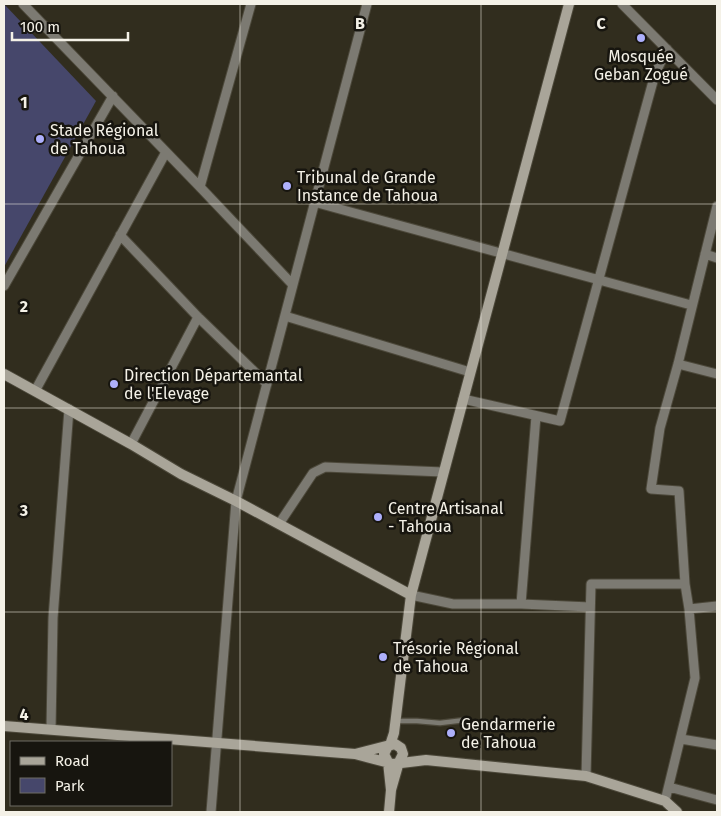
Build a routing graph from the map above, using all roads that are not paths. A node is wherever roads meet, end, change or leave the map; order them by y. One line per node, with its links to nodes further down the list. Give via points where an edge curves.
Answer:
1 (23, 4): 7 (street)
2 (251, 4): 10 (street)
3 (367, 4): 11 (street)
4 (569, 4): 14 (street)
5 (622, 4): 6 (street)
6 (667, 49): 8 (street); 17 (street, via 654,74)
7 (113, 96): 9 (street); 19 (street)
8 (717, 100)
9 (166, 152): 10 (street); 13 (street)
10 (200, 187): 18 (street)
11 (314, 202): 14 (street); 18 (street)
12 (717, 206): 15 (street)
13 (120, 235): 22 (street); 28 (street)
14 (502, 254): 17 (street); 24 (street)
15 (705, 254): 16 (street); 20 (street)
16 (717, 258)
17 (597, 280): 20 (street); 31 (street, via 560,420)
18 (292, 285): 21 (street)
19 (4, 286)
20 (691, 306): 23 (street)
21 (284, 316): 24 (street); 27 (street)
22 (198, 317): 27 (street); 32 (street)
23 (678, 364): 26 (street); 36 (street, via 660,428 651,490 679,492)
24 (470, 372): 29 (street)
25 (4, 374): 28 (street)
26 (717, 374)
27 (267, 384): 34 (street)
28 (35, 391): 30 (street)
29 (463, 399): 31 (street); 33 (street)
30 (69, 409): 32 (street); 45 (street, via 53,618)
31 (536, 416): 38 (street)
32 (131, 444): 34 (street)
33 (443, 472): 35 (street, via 325,467 313,473); 37 (street)
34 (236, 501): 35 (street); 47 (street)
35 (279, 524): 37 (street)
36 (685, 584): 39 (street, via 591,584); 41 (street)
37 (410, 595): 38 (street, via 453,604); 43 (street)
38 (521, 604): 39 (street)
39 (590, 606): 55 (street)
40 (717, 606): 41 (street)
41 (689, 609): 46 (street, via 695,678)
42 (465, 720): 43 (lane, via 440,723)
43 (396, 721): 48 (street); 50 (street)
44 (4, 726): 45 (street)
45 (50, 729): 47 (street)
46 (681, 739): 49 (street); 56 (street)
47 (217, 742): 51 (street); 60 (street)
48 (390, 745): 50 (street); 51 (street); 53 (street, via 384,751)
49 (717, 745)
50 (401, 748): 52 (street); 54 (street, via 403,754)
51 (355, 754): 53 (street)
52 (426, 760): 54 (street); 55 (street)
53 (388, 762): 54 (street); 57 (street)
54 (399, 762): 57 (street)
55 (586, 776): 59 (street)
56 (669, 787): 58 (street); 59 (street)
57 (391, 790): 61 (street)
58 (717, 800)
59 (665, 801): 62 (street)
60 (211, 812)
61 (390, 812)
62 (677, 812)

